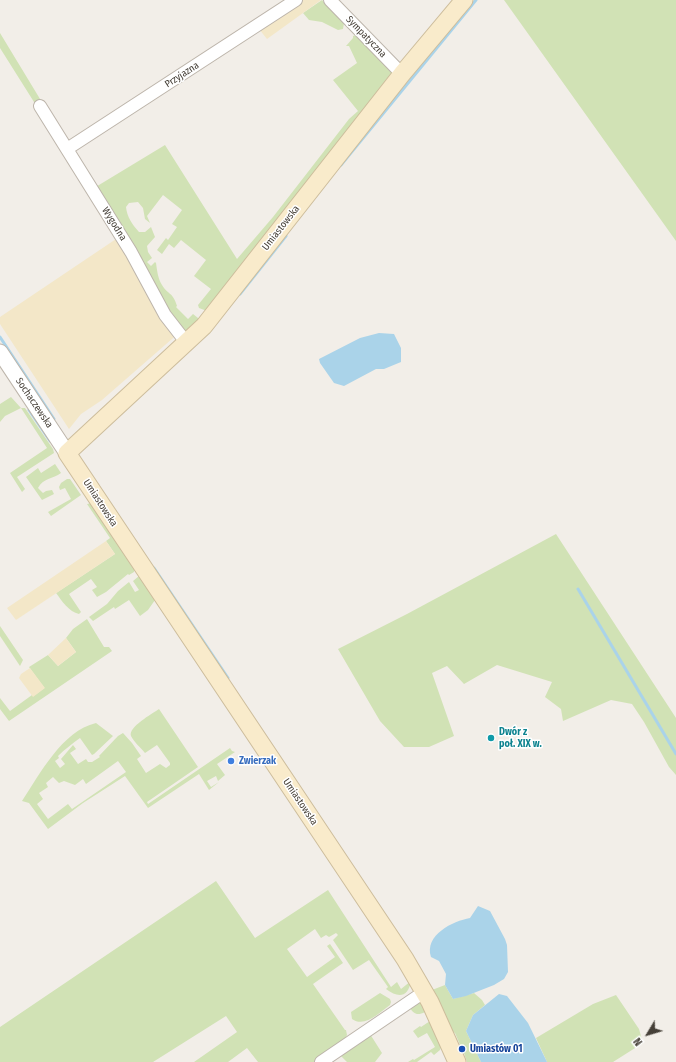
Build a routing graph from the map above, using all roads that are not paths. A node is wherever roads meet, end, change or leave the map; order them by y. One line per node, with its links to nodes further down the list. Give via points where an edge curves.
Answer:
1 (296, 0): 6 (street, Przyjazna)
2 (330, 0): 4 (street, Sympatyczna)
3 (464, 0): 4 (main road, Umiastowska)
4 (402, 74): 7 (main road, Umiastowska, via 204,326)
5 (40, 106): 6 (street, Wygodna)
6 (67, 149): 7 (street, Wygodna, via 131,252 165,315)
7 (186, 342): 9 (main road, Umiastowska)
8 (0, 352): 9 (street, Sochaczewska)
9 (67, 453): 10 (main road, Umiastowska, via 405,959)
10 (424, 992): 11 (street); 12 (main road, Umiastowska)
11 (321, 1062)
12 (457, 1062)

